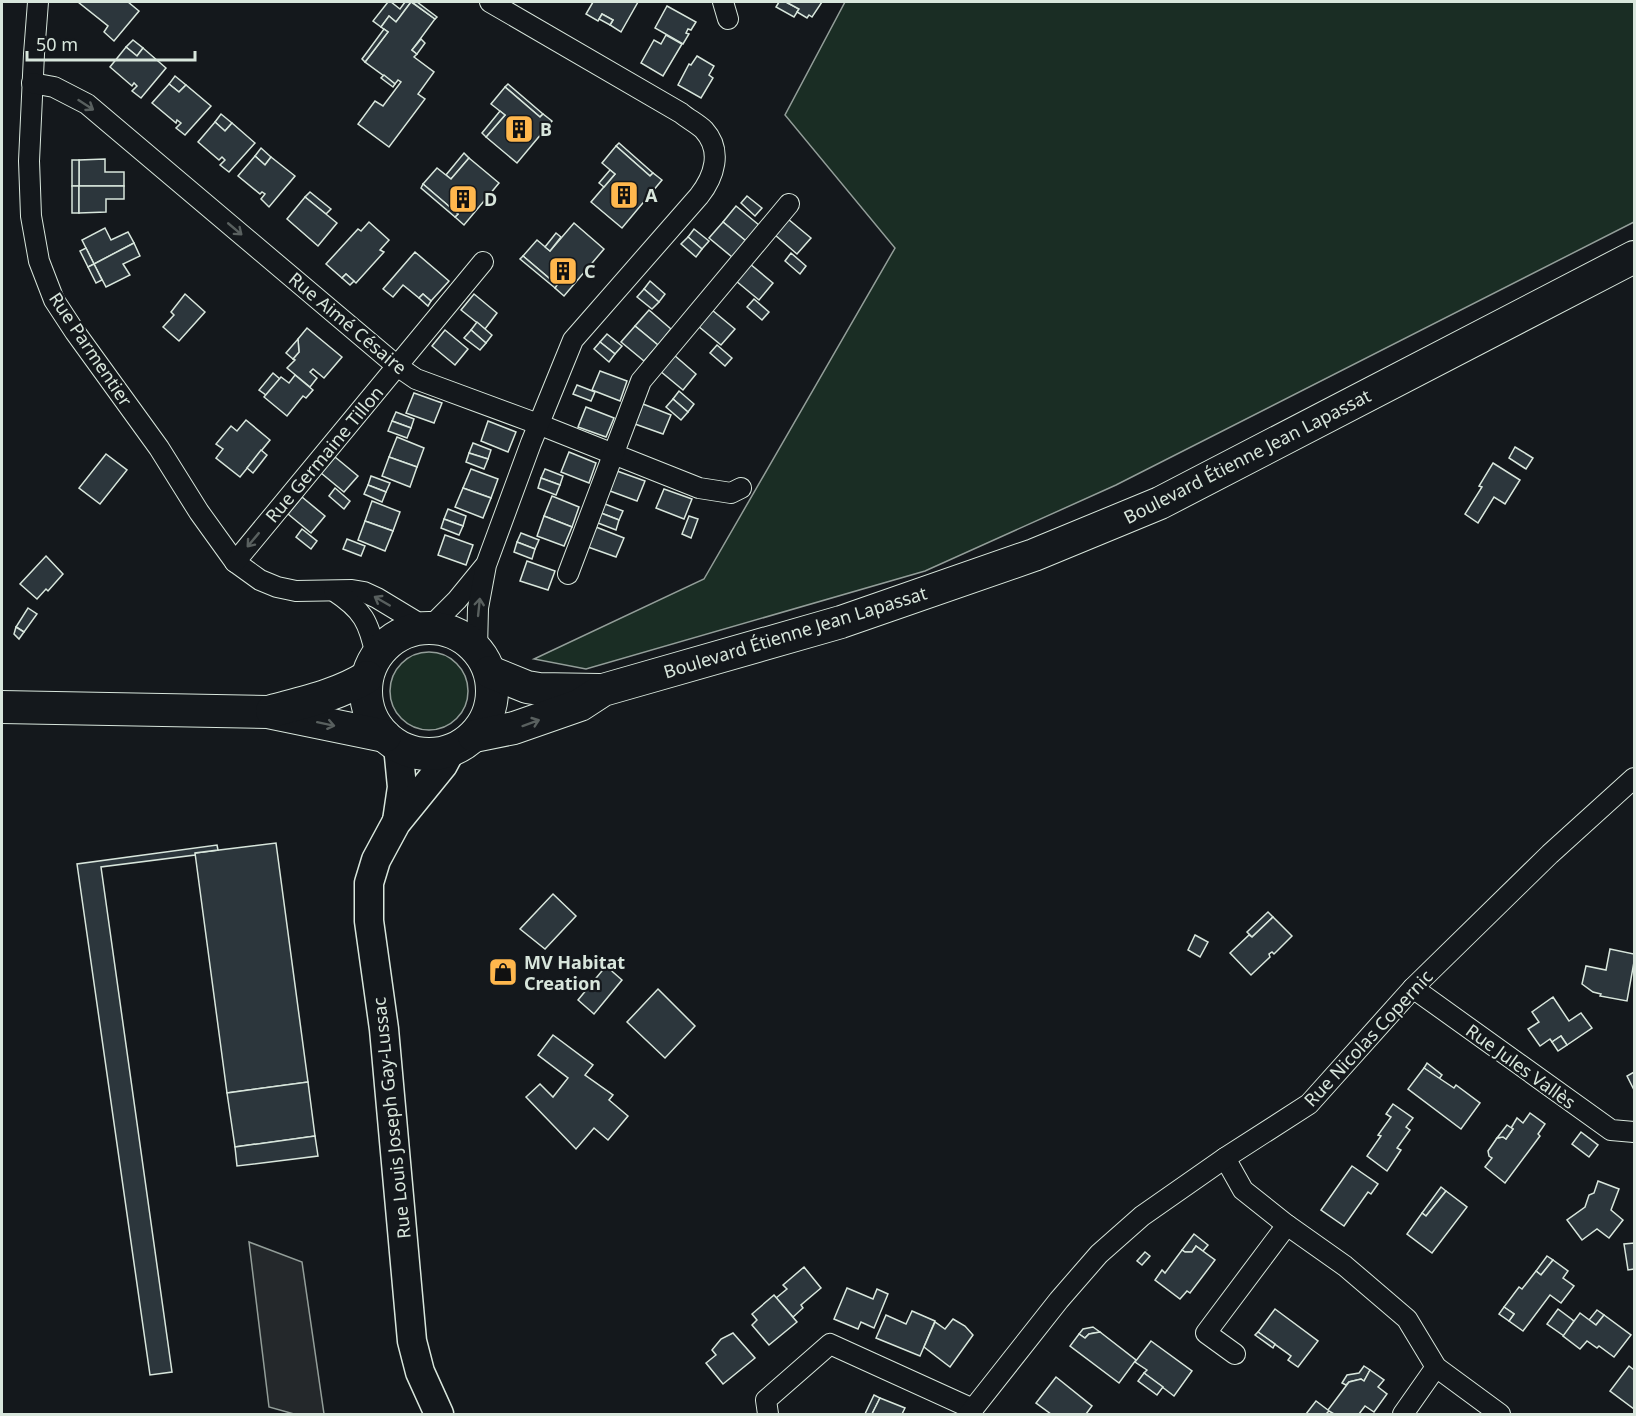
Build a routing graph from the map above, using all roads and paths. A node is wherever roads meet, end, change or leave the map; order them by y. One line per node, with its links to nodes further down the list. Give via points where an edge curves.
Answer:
1 (38, 2): 3 (street, Rue Parmentier)
2 (490, 2): 8 (street, via 681,113 709,136 714,153 711,177 699,196 573,340)
3 (32, 83): 7 (street, Rue Aimé Césaire, one-way to 7, via 54,87 87,104); 11 (street, Rue Parmentier, via 31,216 39,261 54,300)
4 (789, 204): 9 (street, via 641,381)
5 (1635, 257): 18 (main road, Boulevard Étienne Jean Lapassat, via 1160,503 1034,555 851,618)
6 (483, 262): 7 (street, Rue Germaine Tillon)
7 (397, 366): 8 (street, Rue Aimé Césaire, via 416,379); 11 (street, Rue Germaine Tillon, one-way to 11)
8 (538, 424): 9 (street, Rue Aimé Césaire); 12 (street)
9 (613, 454): 10 (street, Rue Aimé Césaire, via 699,488 730,493); 13 (street)
10 (741, 488)
11 (235, 562): 14 (street, Rue Parmentier, via 277,587)
12 (486, 565): 15 (street, via 458,600); 16 (street, one-way to 12, via 478,608)
13 (568, 574)
14 (334, 591): 15 (street, Rue Parmentier, one-way to 14, via 364,592); 17 (street, via 362,613 370,631)
15 (428, 627): 16 (main road, via 444,629 468,640); 17 (main road, via 389,641)
16 (483, 660): 18 (main road, Boulevard Étienne Jean Lapassat, via 527,687); 22 (main road, via 492,689 490,706 484,722)
17 (372, 666): 20 (main road, via 351,687); 21 (main road, via 366,699 372,719)
18 (603, 690): 22 (main road, Boulevard Étienne Jean Lapassat, one-way to 18, via 580,705)
19 (2, 707): 20 (main road)
20 (268, 712): 21 (main road, one-way to 21)
21 (391, 741): 22 (main road, via 415,752 433,754); 24 (street, Rue Louis Joseph Gay-Lussac, via 402,787)
22 (462, 743): 24 (street, Rue Louis Joseph Gay-Lussac)
23 (1635, 778): 25 (street, Rue Nicolas Copernic, via 1550,854)
24 (396, 823): 32 (street, Rue Louis Joseph Gay-Lussac, via 376,860 369,883 369,921 384,1029 412,1341 420,1372)
25 (1413, 988): 26 (street, Rue Jules Vallès, via 1611,1130); 27 (street, Rue Nicolas Copernic, via 1309,1104)
26 (1635, 1132)
27 (1225, 1158): 28 (street, via 1243,1190); 31 (street, Rue Nicolas Copernic, via 1142,1216 1099,1254)
28 (1287, 1225): 29 (street, via 1206,1333); 30 (street, via 1345,1266 1407,1319)
29 (1234, 1354)
30 (1436, 1367): 34 (street); 35 (street)
31 (971, 1412): 33 (street, via 830,1344 766,1400)
32 (439, 1414)
33 (768, 1414)
34 (1403, 1414)
35 (1500, 1414)

